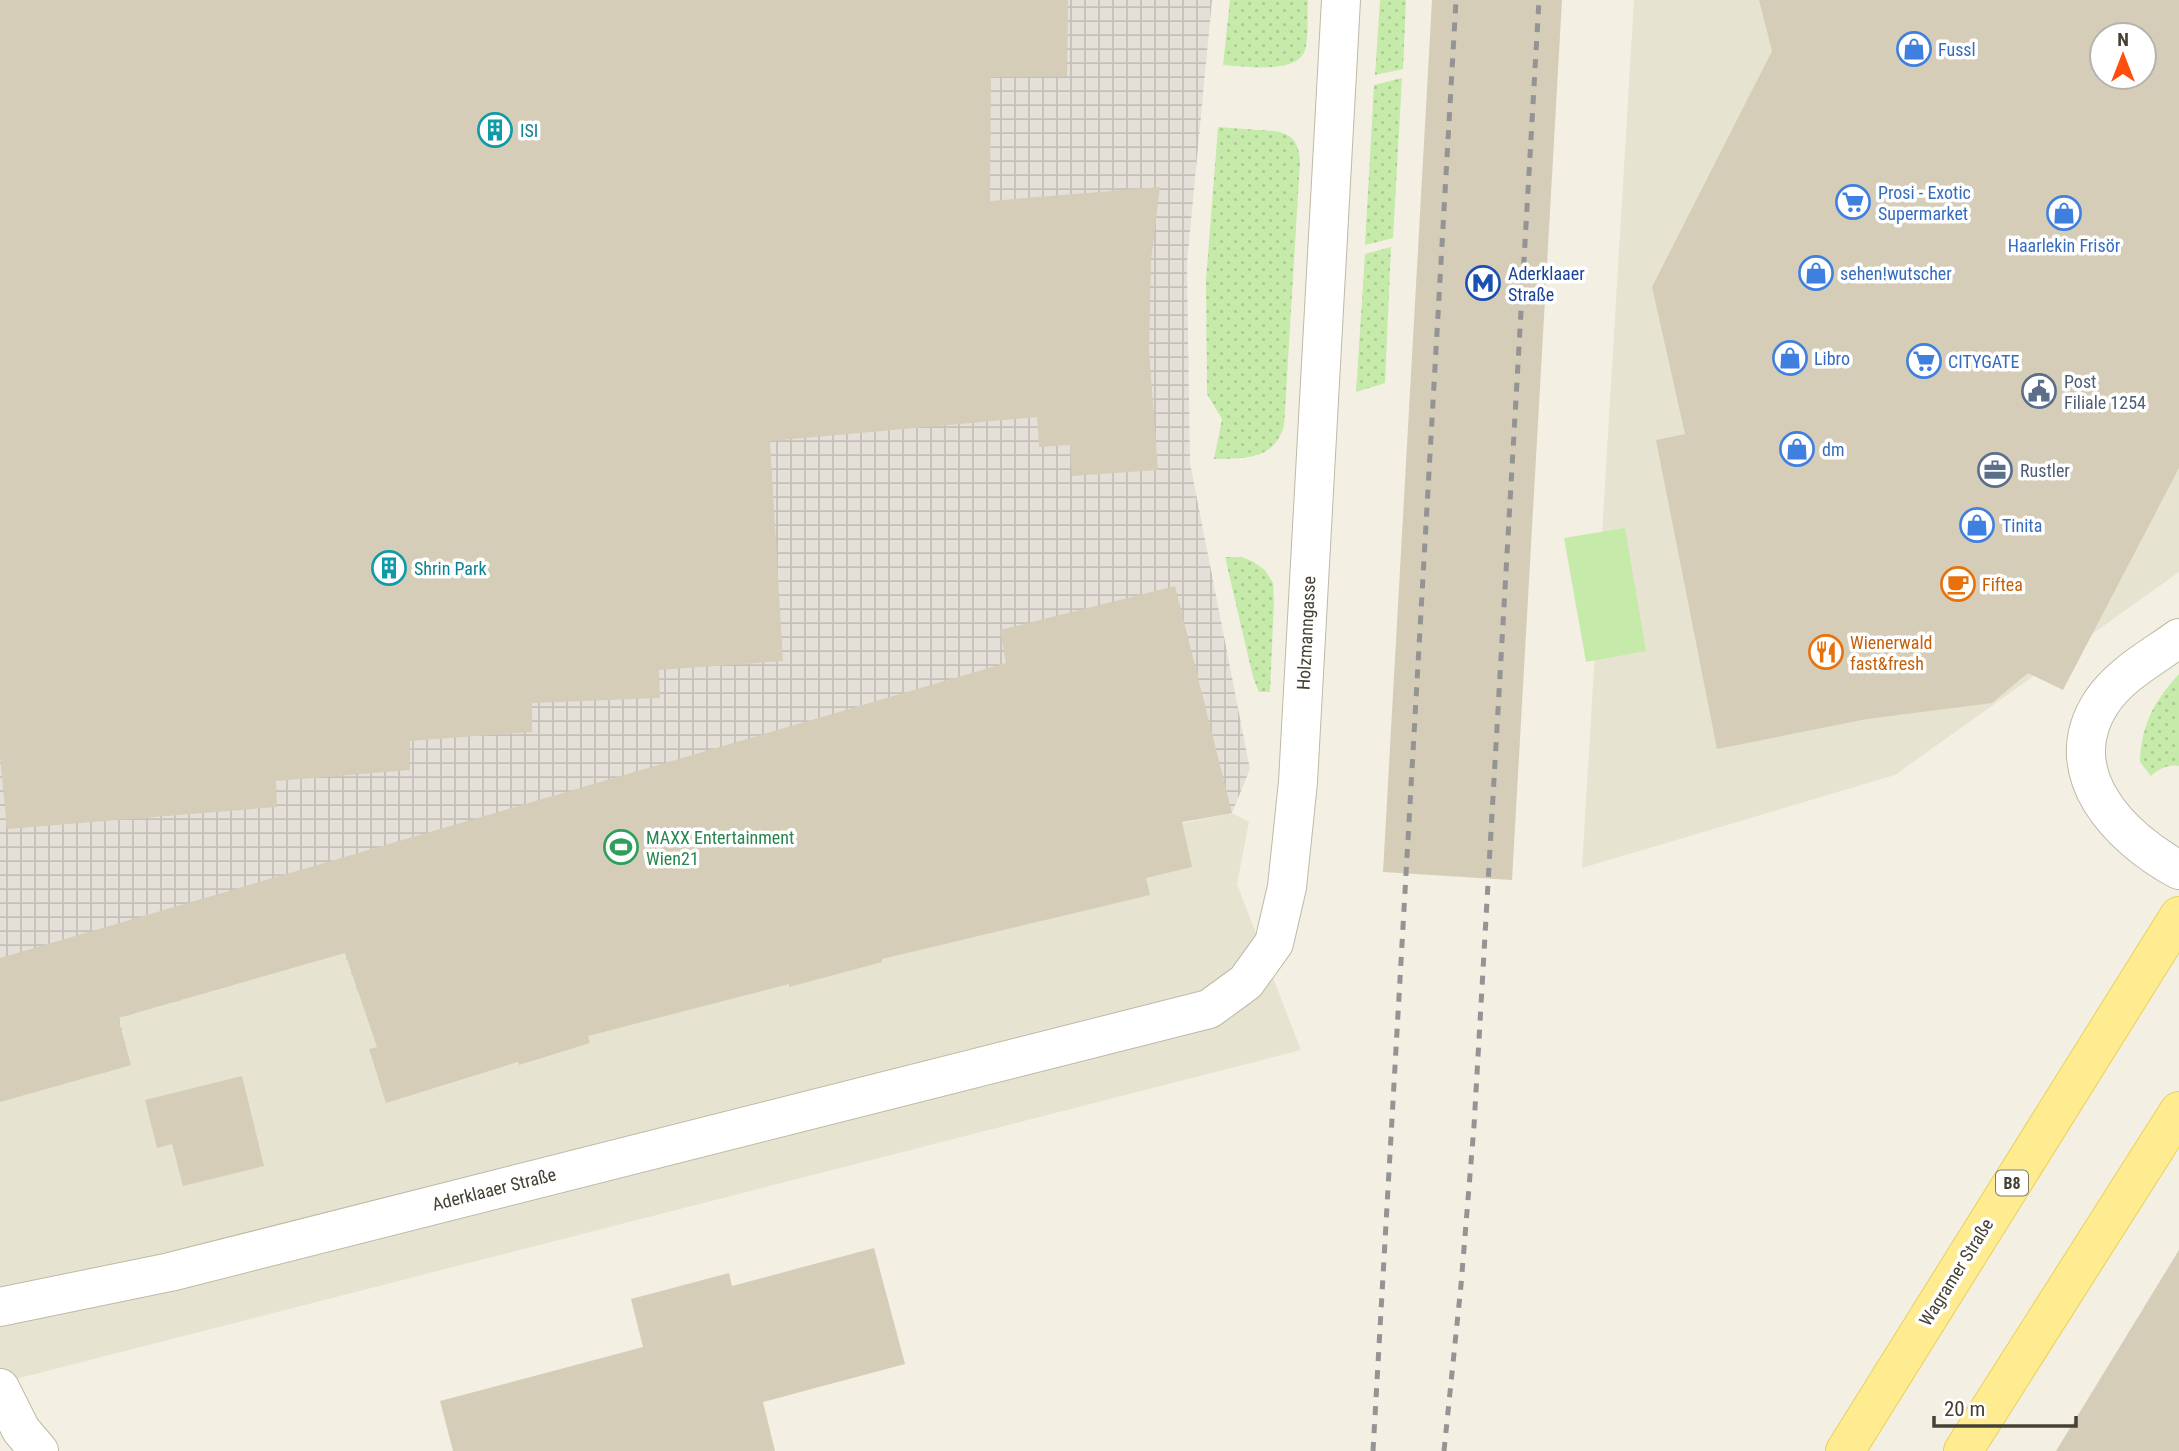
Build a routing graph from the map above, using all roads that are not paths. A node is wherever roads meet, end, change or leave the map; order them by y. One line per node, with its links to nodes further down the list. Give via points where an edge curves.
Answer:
1 (1341, 0): 5 (street, Holzmanngasse, via 1298,782 1287,887 1274,943 1246,982 1209,1009)
2 (2179, 638): 3 (street, via 2120,681 2101,702 2087,741 2094,786 2108,814 2155,857)
3 (2179, 870)
4 (2179, 916): 10 (main road, Wagramer Straße / B8)
5 (988, 1066): 7 (street, Aderklaaer Straße, via 170,1272)
6 (2179, 1111): 11 (main road)
7 (0, 1307)
8 (0, 1388): 9 (street, via 21,1430)
9 (38, 1451)
10 (1845, 1451)
11 (1963, 1451)

